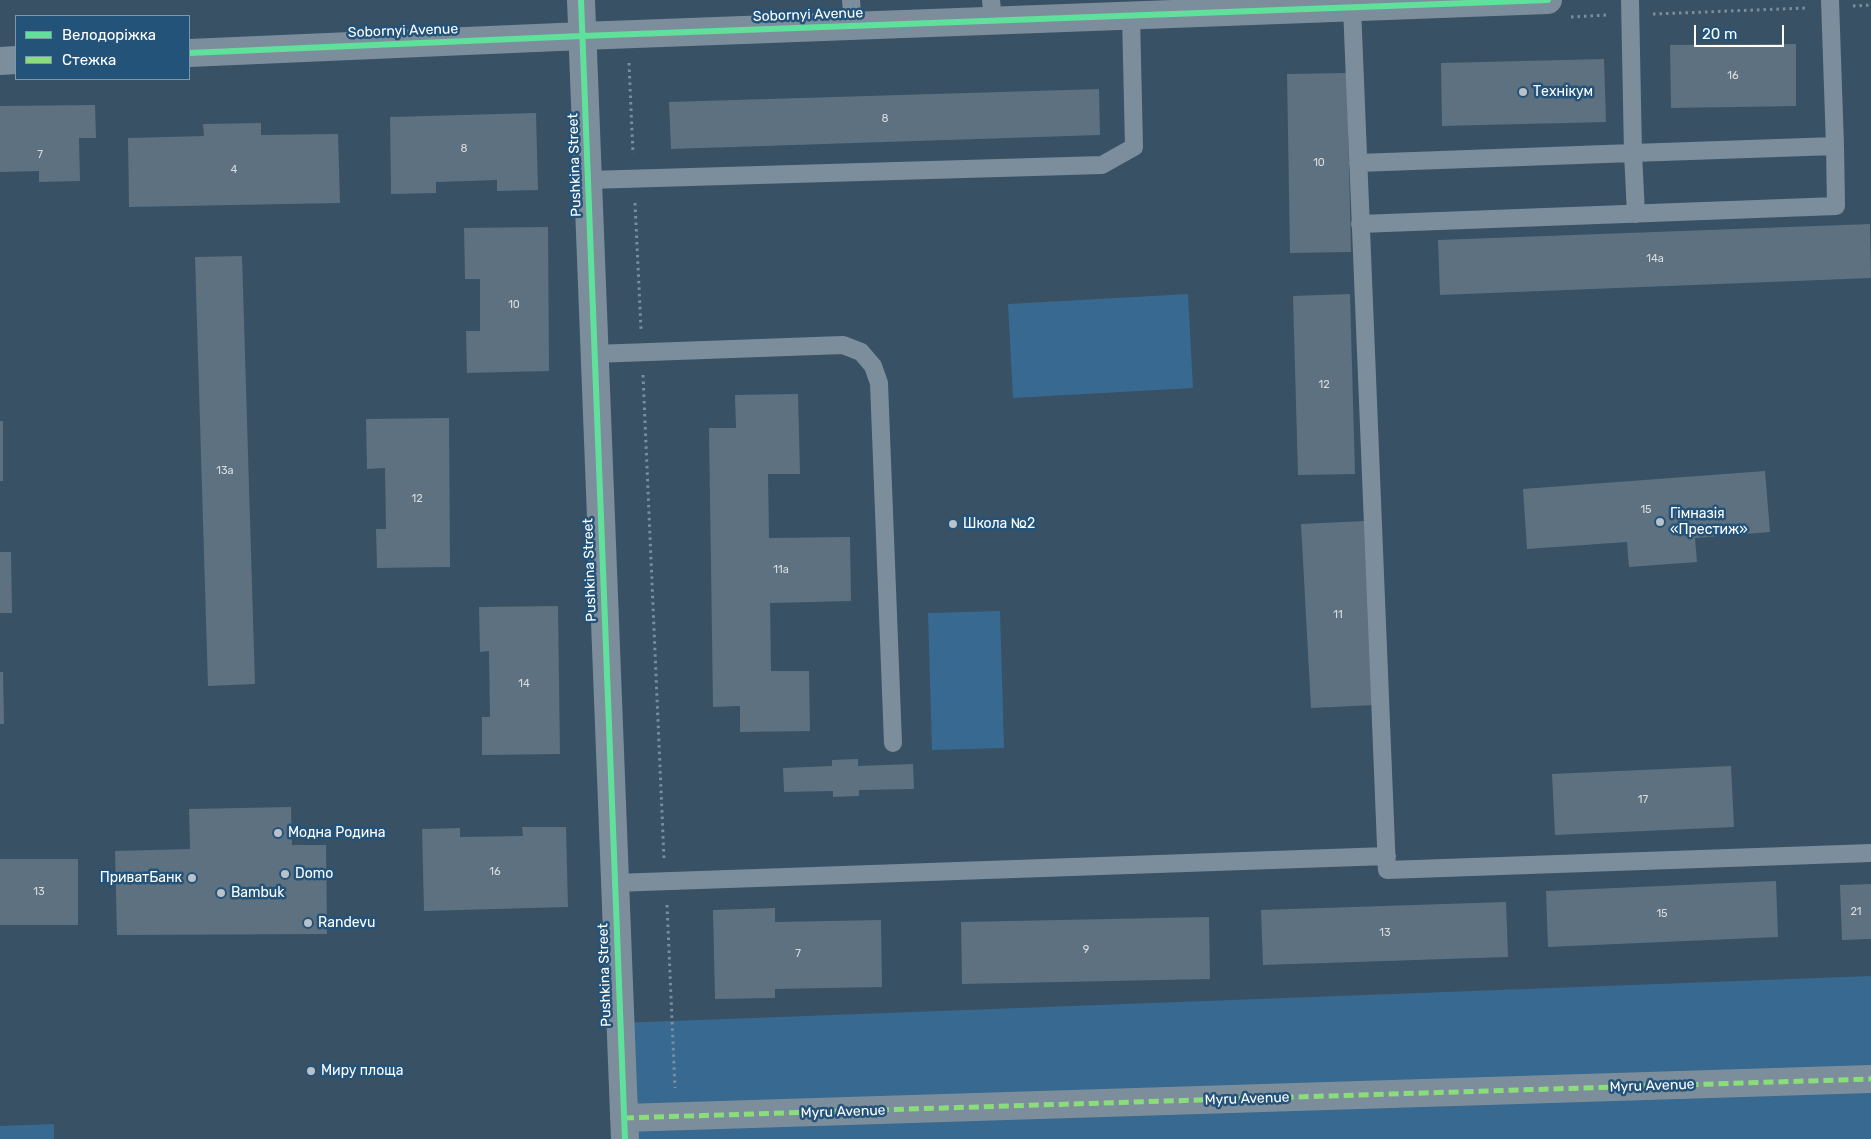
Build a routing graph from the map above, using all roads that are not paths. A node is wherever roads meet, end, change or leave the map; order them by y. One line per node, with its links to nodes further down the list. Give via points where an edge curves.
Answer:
1 (581, 0): 10 (street, Pushkina Street)
2 (1548, 0): 6 (street, Sobornyi Avenue)
3 (1630, 0): 15 (lane)
4 (1830, 0): 14 (lane)
5 (1218, 6): 6 (street, Sobornyi Avenue); 9 (street, Sobornyi Avenue)
6 (1352, 7): 16 (lane)
7 (992, 10): 8 (street, Sobornyi Avenue); 9 (street, Sobornyi Avenue)
8 (852, 13): 10 (street, Sobornyi Avenue)
9 (1131, 15): 17 (lane, via 1134,147 1102,165)
10 (582, 36): 11 (street, Sobornyi Avenue); 17 (street, Pushkina Street)
11 (190, 53)
12 (15, 60): 13 (street)
13 (0, 61)
14 (1835, 146): 15 (lane); 18 (lane, via 1836,206)
15 (1633, 153): 16 (lane); 18 (lane)
16 (1358, 162): 19 (lane)
17 (588, 180): 20 (street, Pushkina Street)
18 (1636, 214): 19 (lane)
19 (1360, 224): 23 (lane)
20 (594, 354): 21 (lane, via 843,345 861,352 873,366 879,383); 24 (street, Pushkina Street)
21 (893, 743)
22 (1871, 853): 23 (lane, via 1387,870)
23 (1387, 856): 24 (lane)
24 (614, 883): 26 (street, Pushkina Street)
25 (1871, 1079): 26 (street, Myru Avenue, via 676,1117)
26 (624, 1129)

